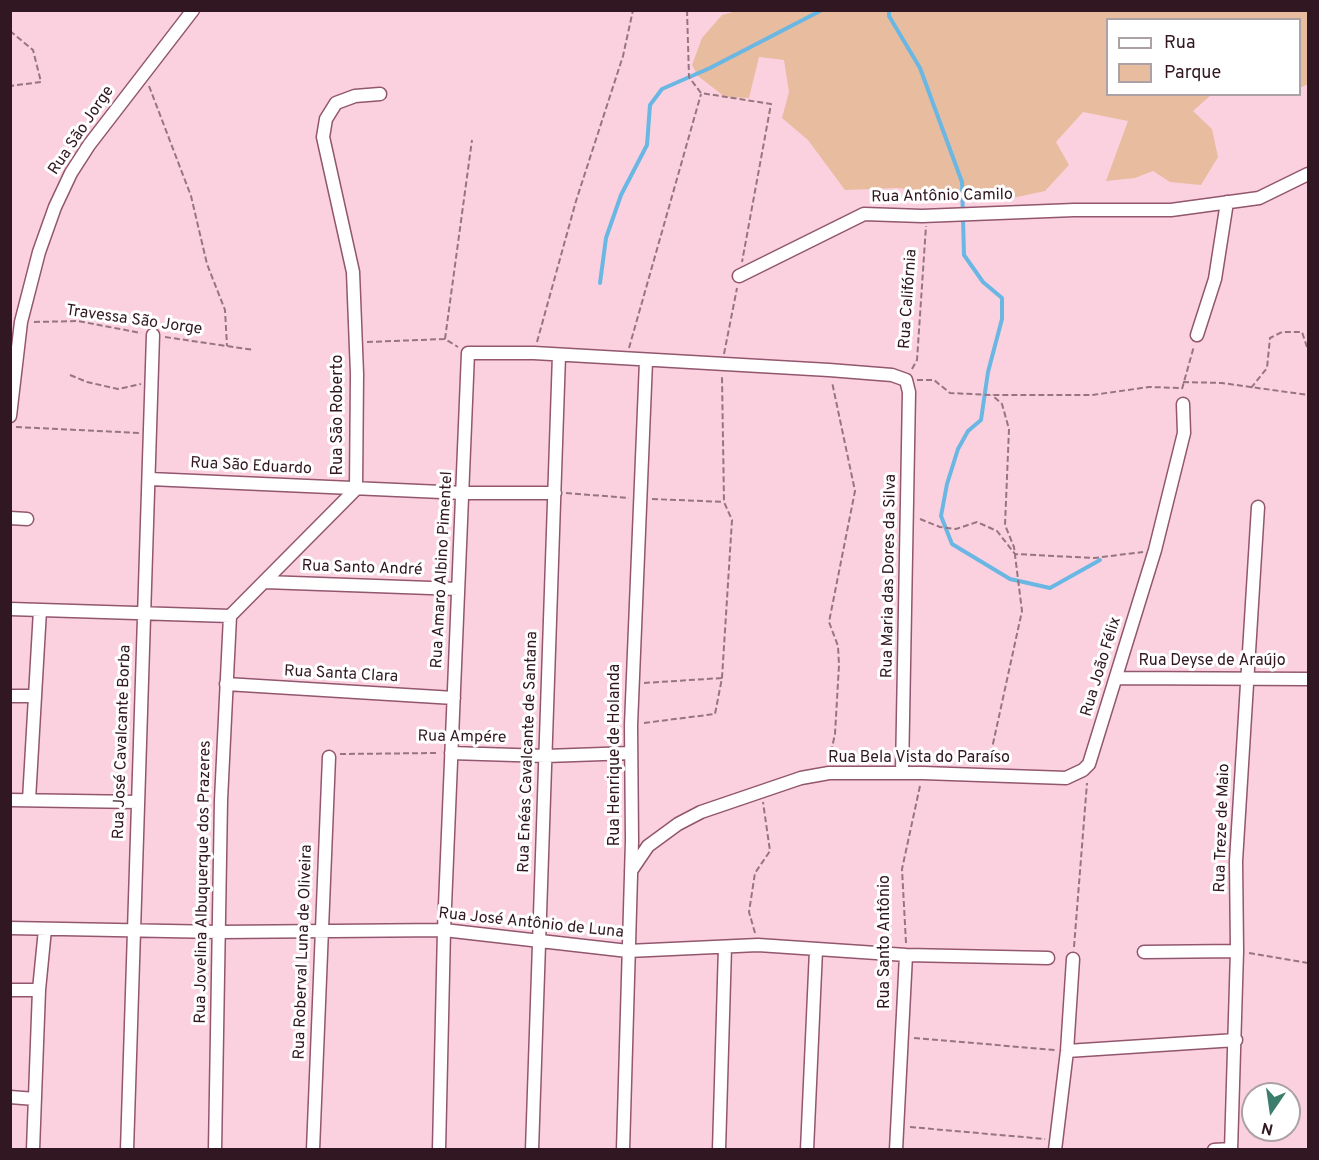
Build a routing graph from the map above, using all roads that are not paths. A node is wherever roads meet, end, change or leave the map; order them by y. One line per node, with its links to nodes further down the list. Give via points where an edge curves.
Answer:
1 (193, 10): 11 (street, Rua São Jorge, via 71,173 55,207 21,322)
2 (381, 94): 13 (street, Rua São Roberto, via 355,96 336,103 326,118 323,137 353,272)
3 (1308, 174): 4 (street, Rua Antônio Camilo, via 1259,198)
4 (1227, 202): 5 (street, Rua Antônio Camilo, via 1171,210 864,214); 7 (street, via 1215,279)
5 (739, 276)
6 (153, 335): 12 (street, Rua José Cavalcante Borba)
7 (1197, 335)
8 (559, 355): 9 (street); 14 (street, Rua Amaro Albino Pimentel, via 468,353); 15 (street, Rua Enéas Cavalcante de Santana)
9 (646, 361): 33 (street, Rua Henrique de Holanda); 37 (street, Rua Maria das Dores da Silva, via 829,370 892,375 906,380 908,513)
10 (1183, 404): 25 (street, Rua João Félix, via 1185,433)
11 (10, 416)
12 (150, 479): 13 (street, Rua São Eduardo); 23 (street, Rua José Cavalcante Borba)
13 (356, 489): 14 (street, Rua São Eduardo); 19 (street, Rua São Roberto)
14 (464, 493): 15 (street, Rua São Eduardo); 20 (street, Rua Amaro Albino Pimentel)
15 (555, 493): 34 (street, Rua Enéas Cavalcante de Santana)
16 (1258, 507): 26 (street, Rua Treze de Maio)
17 (10, 518): 18 (street)
18 (27, 519)
19 (265, 582): 20 (street, Rua Santo André); 24 (street, Rua São Roberto)
20 (458, 589): 31 (street, Rua Amaro Albino Pimentel)
21 (10, 609): 22 (street)
22 (40, 610): 23 (street); 30 (street)
23 (144, 612): 24 (street); 40 (street, Rua José Cavalcante Borba)
24 (230, 616): 28 (street, Rua Jovelina Albuquerque dos Prazeres)
25 (1116, 678): 26 (street, Rua Deyse de Araújo); 36 (street, Rua João Félix)
26 (1246, 679): 27 (street, Rua Deyse de Araújo); 52 (street, Rua Treze de Maio, via 1236,861)
27 (1308, 679)
28 (226, 684): 31 (street, Rua Santa Clara); 47 (street, Rua Jovelina Albuquerque dos Prazeres)
29 (10, 696): 30 (street)
30 (33, 696): 39 (street)
31 (454, 698): 32 (street, Rua Amaro Albino Pimentel)
32 (451, 753): 34 (street, Rua Ampére); 46 (street, Rua Amaro Albino Pimentel)
33 (631, 753): 34 (street, Rua Ampére); 41 (street, Rua Henrique de Holanda)
34 (546, 756): 48 (street, Rua Enéas Cavalcante de Santana)
35 (329, 757): 45 (street, Rua Roberval Luna de Oliveira)
36 (1089, 764): 37 (street, Rua Bela Vista do Paraíso, via 1066,778)
37 (902, 772): 41 (street, Rua Bela Vista do Paraíso, via 829,773 801,778 701,812 648,846)
38 (10, 800): 39 (street)
39 (29, 800): 40 (street)
40 (138, 802): 44 (street, Rua José Cavalcante Borba)
41 (631, 872): 51 (street, Rua Henrique de Holanda)
42 (10, 928): 43 (street, Rua José Antônio de Luna)
43 (45, 929): 44 (street, Rua José Antônio de Luna); 58 (street)
44 (133, 930): 47 (street, Rua José Antônio de Luna); 65 (street, Rua José Cavalcante Borba)
45 (321, 930): 46 (street, Rua José Antônio de Luna); 47 (street, Rua José Antônio de Luna); 67 (street, Rua Roberval Luna de Oliveira)
46 (444, 930): 48 (street, Rua José Antônio de Luna); 68 (street, Rua Amaro Albino Pimentel)
47 (220, 932): 66 (street, Rua Jovelina Albuquerque dos Prazeres)
48 (537, 939): 51 (street, Rua José Antônio de Luna); 69 (street, Rua Enéas Cavalcante de Santana)
49 (725, 946): 50 (street, Rua José Antônio de Luna); 51 (street, Rua José Antônio de Luna); 71 (street)
50 (816, 950): 54 (street, Rua José Antônio de Luna); 72 (street)
51 (628, 951): 70 (street, Rua Henrique de Holanda)
52 (1237, 951): 53 (street); 59 (street, Rua Treze de Maio)
53 (1144, 952)
54 (906, 955): 55 (street, Rua José Antônio de Luna); 73 (street, Rua Santo Antônio)
55 (1048, 958)
56 (1073, 959): 60 (street)
57 (10, 990): 58 (street)
58 (39, 990): 62 (street)
59 (1236, 1040): 60 (street); 75 (street, Rua Treze de Maio)
60 (1066, 1051): 63 (street)
61 (10, 1097): 62 (street)
62 (35, 1099): 64 (street)
63 (1055, 1145)
64 (33, 1149)
65 (127, 1149)
66 (215, 1149)
67 (313, 1149)
68 (439, 1149)
69 (532, 1149)
70 (623, 1149)
71 (719, 1149)
72 (807, 1149)
73 (896, 1149)
74 (1214, 1149): 75 (street)
75 (1231, 1149)

